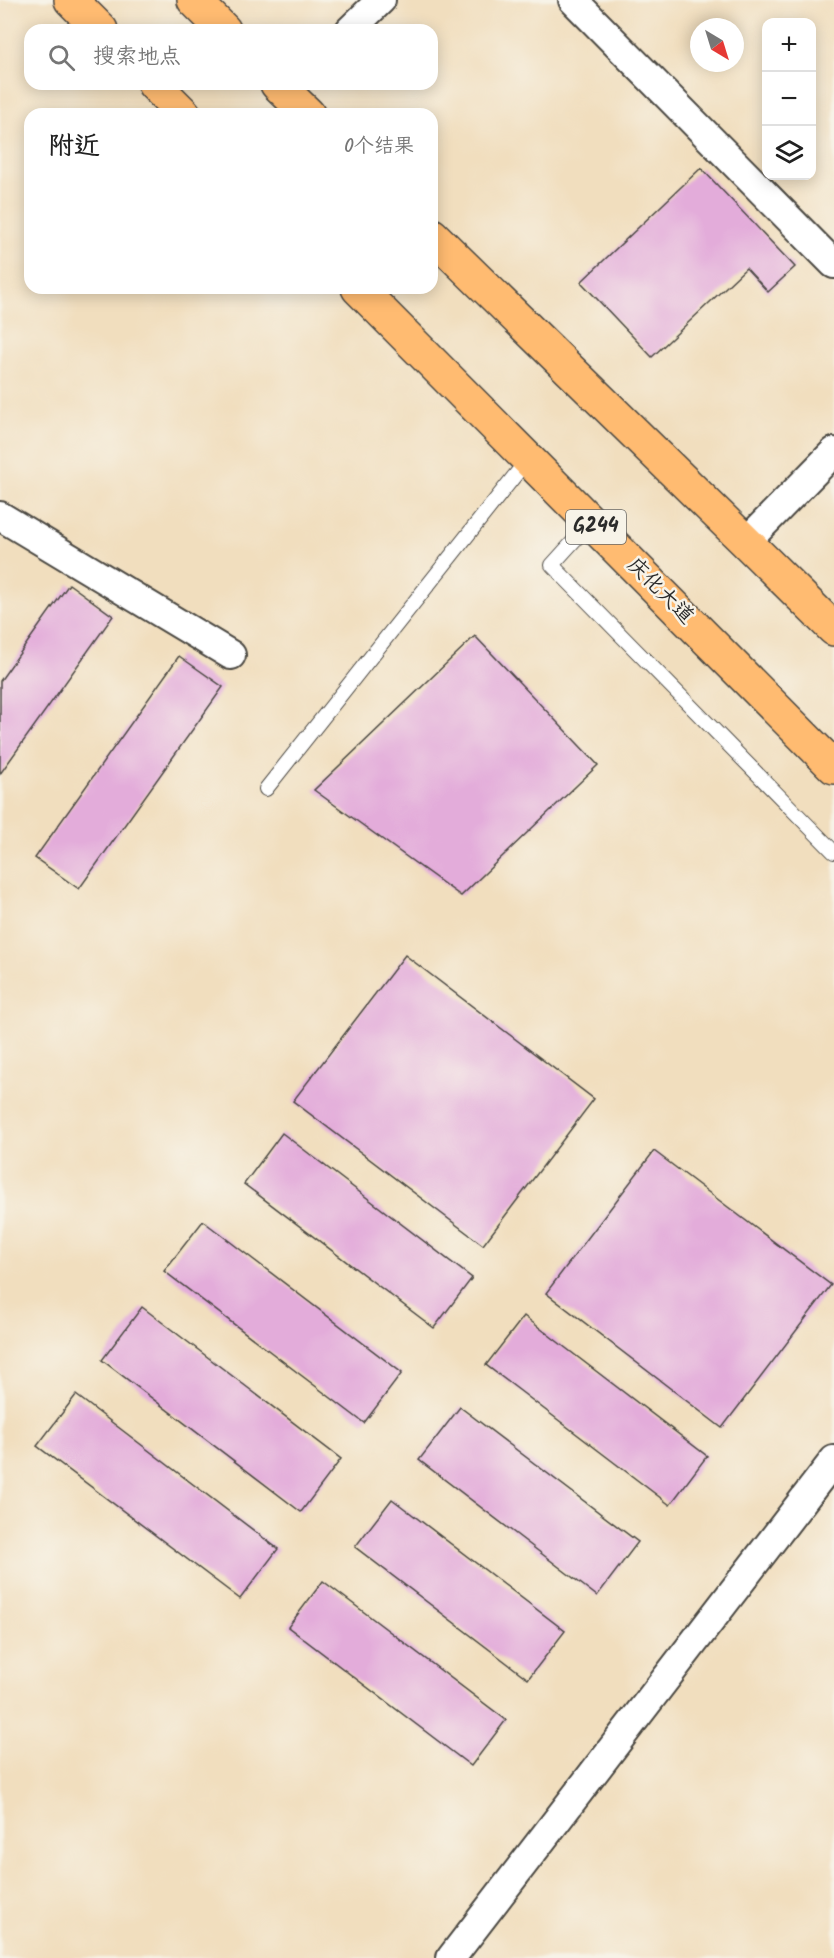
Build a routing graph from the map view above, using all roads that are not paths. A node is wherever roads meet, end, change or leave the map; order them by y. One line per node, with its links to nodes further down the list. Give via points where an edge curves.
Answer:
1 (71, 0): 5 (highway)
2 (194, 0): 6 (highway)
3 (381, 0): 7 (street)
4 (573, 0): 11 (street)
5 (95, 24)
6 (218, 24)
7 (356, 24)
8 (160, 90): 9 (highway)
9 (178, 108)
10 (438, 241): 17 (highway)
11 (834, 264)
12 (364, 294): 14 (highway, 庆化大道 / G244)
13 (834, 452): 17 (street)
14 (528, 459): 16 (highway, 庆化大道 / G244); 21 (lane)
15 (0, 516): 19 (street)
16 (591, 522): 20 (highway, 庆化大道 / G244); 22 (lane, via 552,565)
17 (747, 542): 18 (highway)
18 (834, 630)
19 (231, 655)
20 (834, 767)
21 (266, 789)
22 (834, 852)
23 (834, 1460): 24 (street)
24 (451, 1958)

